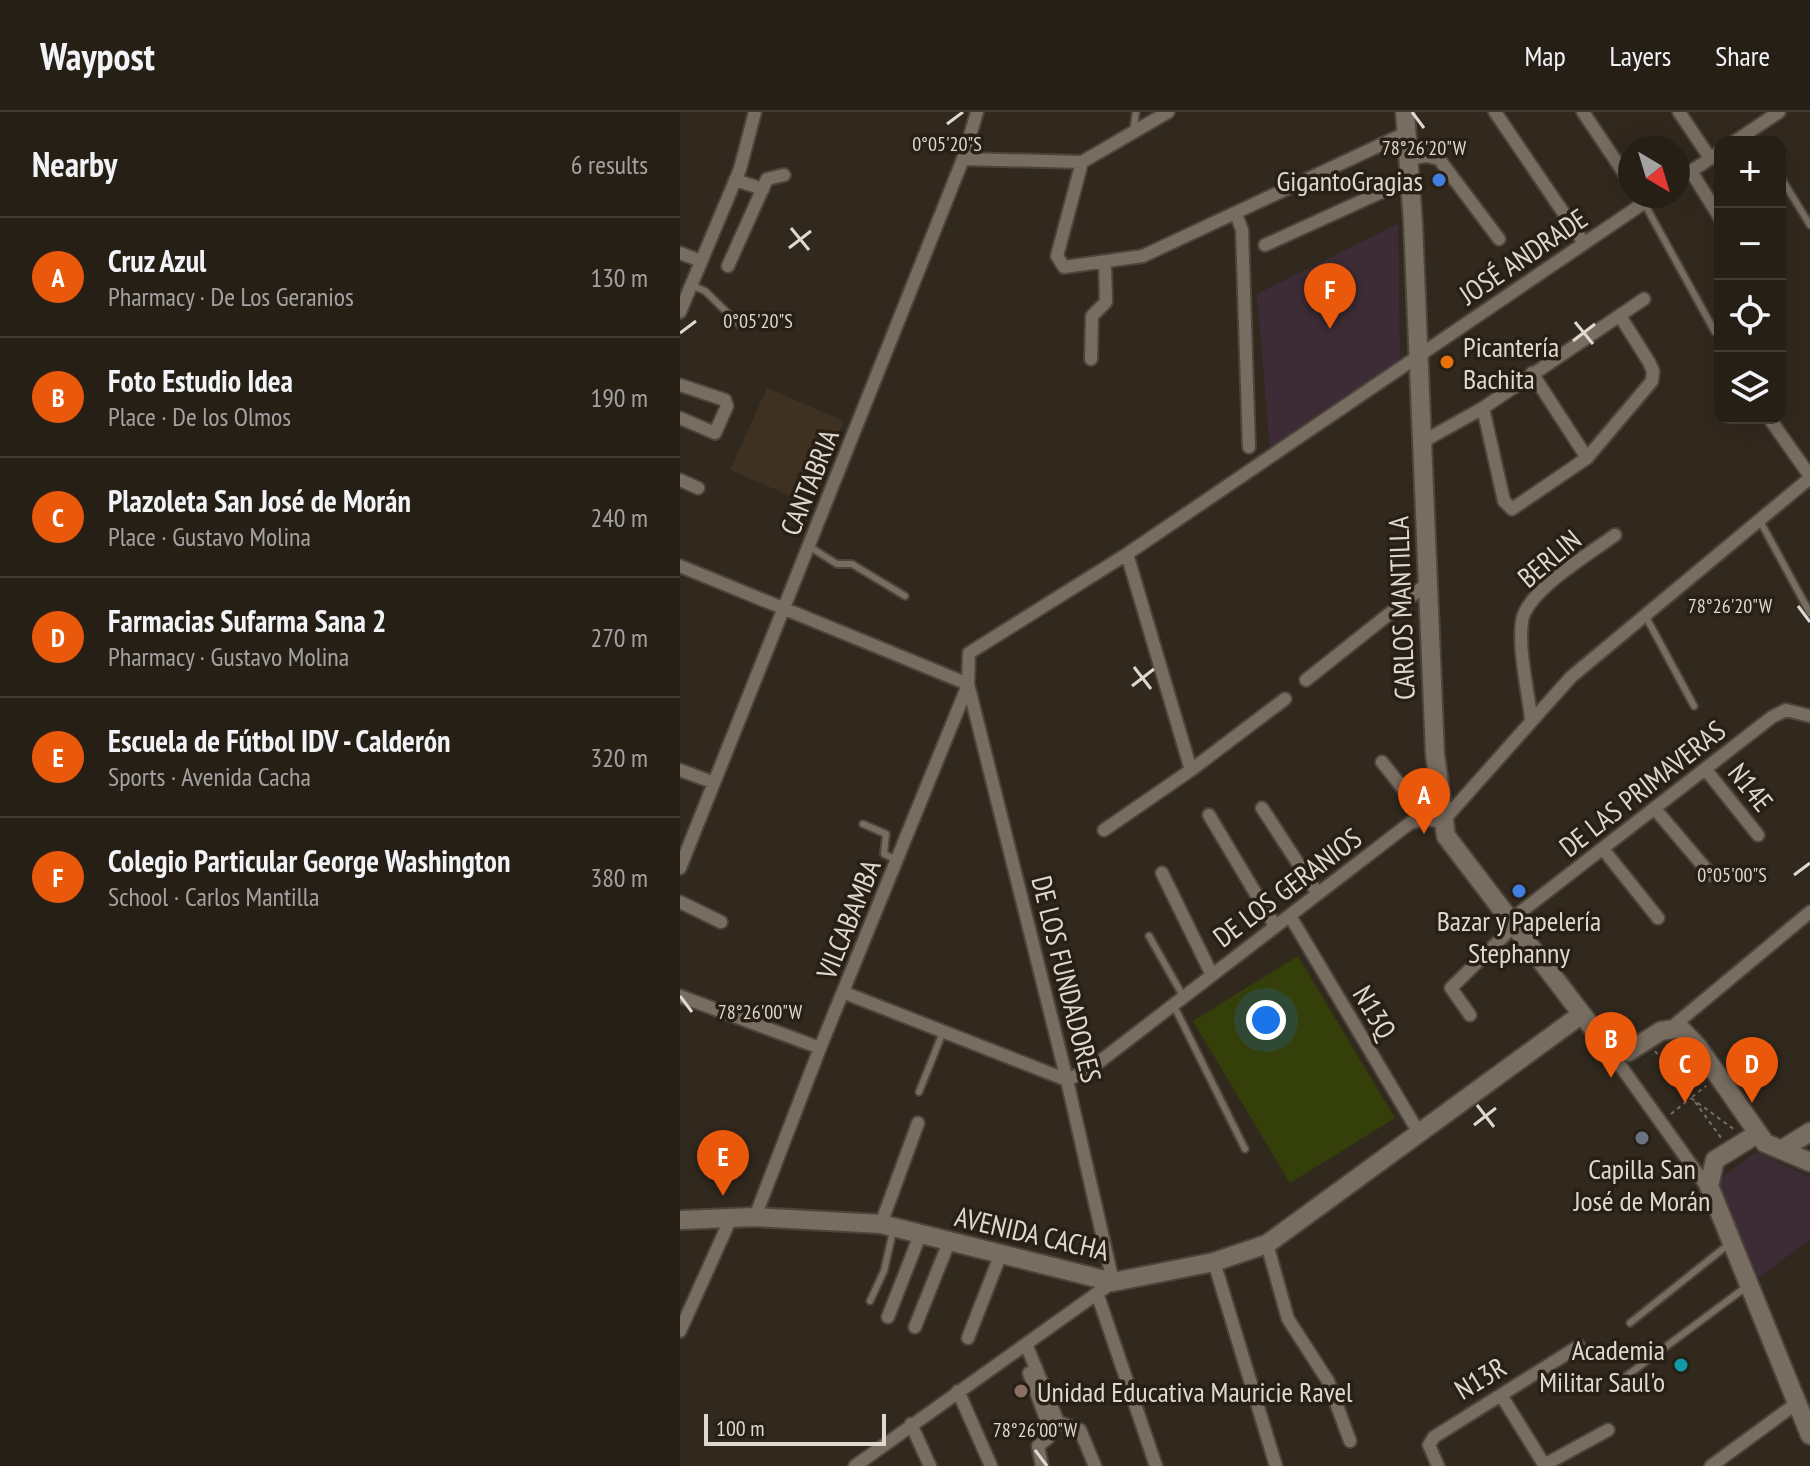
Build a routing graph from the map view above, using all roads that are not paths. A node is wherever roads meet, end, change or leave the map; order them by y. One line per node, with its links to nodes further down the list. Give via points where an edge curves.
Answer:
1 (755, 112): 24 (street)
2 (977, 112): 17 (street, CANTABRIA)
3 (1136, 112): 11 (lane)
4 (1168, 112): 11 (street)
5 (1405, 112): 12 (street, CARLOS MANTILLA)
6 (1495, 112): 33 (street)
7 (1583, 112): 20 (street)
8 (1679, 112): 15 (street)
9 (1772, 114): 10 (street)
10 (1752, 130): 13 (street); 14 (lane)
11 (1133, 132): 19 (street)
12 (1406, 133): 18 (street, CARLOS MANTILLA); 30 (street)
13 (1743, 136)
14 (1756, 136)
15 (1714, 154)
16 (1714, 156): 21 (street)
17 (963, 159): 19 (street); 60 (street, CANTABRIA)
18 (1408, 159): 23 (street, CARLOS MANTILLA); 32 (street, via 1439,159)
19 (1082, 162): 37 (street, via 1058,262 1064,267)
20 (1618, 164)
21 (1691, 171): 29 (street)
22 (784, 175): 26 (street, via 767,179)
23 (1410, 179): 34 (street); 45 (street, CARLOS MANTILLA)
24 (735, 180): 26 (street); 36 (street)
25 (1786, 186): 31 (lane)
26 (763, 189): 38 (street)
27 (1632, 208): 33 (street, JOSÉ ANDRADE)
28 (1651, 208): 44 (lane)
29 (1714, 208)
30 (1236, 214): 37 (street, via 1143,256); 53 (street, via 1242,230)
31 (1810, 225)
32 (1499, 239)
33 (1584, 243): 45 (street, JOSÉ ANDRADE)
34 (1265, 245)
35 (680, 253): 36 (street)
36 (701, 261): 39 (street)
37 (1105, 264): 46 (street, via 1106,302 1092,316)
38 (728, 266)
39 (691, 285): 41 (street); 43 (lane, via 705,291)
40 (1644, 299): 42 (street)
41 (680, 312)
42 (1620, 316): 47 (street); 54 (street, via 1649,362 1652,381)
43 (740, 325)
44 (1714, 330)
45 (1419, 356): 52 (street, CARLOS MANTILLA); 61 (street, JOSÉ ANDRADE)
46 (1091, 359)
47 (1532, 373): 49 (street); 54 (street)
48 (680, 385): 50 (street, via 725,400 727,406 715,433)
49 (1483, 408): 52 (street); 54 (street, via 1504,501 1512,509)
50 (680, 418)
51 (1773, 424): 55 (street)
52 (1422, 442): 63 (street, CARLOS MANTILLA)
53 (1249, 447)
54 (1587, 458)
55 (1810, 477): 58 (street, DE LOS GERANIOS)
56 (680, 480): 57 (street)
57 (698, 488)
58 (1760, 520): 66 (lane); 67 (street, DE LOS GERANIOS)
59 (1615, 535): 73 (street, BERLIN, via 1537,594 1524,612)
60 (810, 547): 64 (lane, via 837,564 852,564); 65 (street, CANTABRIA)
61 (1127, 554): 69 (street, VILCABAMBA, via 969,653); 76 (street)
62 (680, 566): 65 (street)
63 (1428, 583): 68 (street); 82 (street, CARLOS MANTILLA)
64 (905, 596)
65 (783, 611): 69 (street); 78 (street, CANTABRIA)
66 (1810, 613)
67 (1646, 617): 71 (lane); 73 (street, DE LOS GERANIOS, via 1571,677)
68 (1306, 680)
69 (968, 684): 87 (street, VILCABAMBA); 110 (street, DE LOS FUNDADORES)
70 (1285, 699): 76 (street)
71 (1694, 706)
72 (1810, 716): 77 (street, DE LAS PRIMAVERAS, via 1793,710 1779,713)
73 (1531, 719): 82 (street, DE LOS GERANIOS)
74 (1382, 762): 82 (street)
75 (680, 770): 78 (street)
76 (1191, 770): 84 (street)
77 (1706, 770): 80 (street, DE LAS PRIMAVERAS); 85 (street, N14E)
78 (712, 782): 88 (street, CANTABRIA)
79 (1262, 808): 91 (street)
80 (1655, 809): 86 (street, DE LAS PRIMAVERAS); 90 (street)
81 (1209, 815): 98 (street)
82 (1434, 820): 91 (street, DE LOS GERANIOS, via 1410,823); 97 (street, CARLOS MANTILLA)
83 (863, 824): 87 (lane, via 886,834 884,854)
84 (1104, 830)
85 (1758, 835)
86 (1603, 849): 95 (street); 97 (street, DE LAS PRIMAVERAS)
87 (897, 860): 101 (street, VILCABAMBA)
88 (680, 867)
89 (1162, 873): 100 (street)
90 (1711, 875)
91 (1318, 894): 94 (street, DE LOS GERANIOS)
92 (680, 902): 96 (street)
93 (1810, 912): 106 (street)
94 (1290, 916): 98 (street, DE LOS GERANIOS); 114 (street, N13Q)
95 (1658, 918)
96 (721, 922)
97 (1511, 924): 104 (street, CARLOS MANTILLA); 105 (street, DE LAS PRIMAVERAS, via 1451,988)
98 (1275, 926): 100 (street, DE LOS GERANIOS)
99 (1149, 936): 103 (lane)
100 (1212, 975): 103 (street, DE LOS GERANIOS)
101 (845, 993): 107 (street); 109 (street, VILCABAMBA)
102 (680, 996): 109 (street)
103 (1178, 1000): 110 (street, DE LOS GERANIOS, via 1090,1069); 116 (lane)
104 (1582, 1014): 108 (street, CARLOS MANTILLA); 114 (street, AVENIDA CACHA)
105 (1470, 1015)
106 (1669, 1028): 108 (street, via 1628,1052); 115 (street, via 1687,1033 1718,1074)
107 (943, 1032): 110 (street); 111 (lane)
108 (1607, 1047): 119 (street)
109 (820, 1048): 120 (street, VILCABAMBA)
110 (1067, 1080): 130 (street, DE LOS FUNDADORES)
111 (919, 1092)
112 (918, 1123): 123 (street)
113 (1810, 1132): 117 (street)
114 (1419, 1133): 127 (street, AVENIDA CACHA)
115 (1744, 1141): 117 (street); 119 (street, via 1715,1160)
116 (1245, 1149)
117 (1781, 1150): 118 (street)
118 (1810, 1162)
119 (1712, 1194): 126 (street)
120 (755, 1217): 121 (street, AVENIDA CACHA); 123 (street, AVENIDA CACHA, via 845,1219)
121 (731, 1218): 122 (street, AVENIDA CACHA); 137 (street)
122 (680, 1220)
123 (888, 1226): 124 (street, AVENIDA CACHA); 133 (lane, via 884,1271)
124 (920, 1235): 125 (street, AVENIDA CACHA); 134 (street)
125 (949, 1242): 128 (street, AVENIDA CACHA); 136 (street)
126 (1732, 1242): 131 (street); 135 (lane)
127 (1267, 1244): 129 (street, AVENIDA CACHA); 148 (street, via 1288,1319 1328,1381)
128 (1000, 1256): 130 (street, AVENIDA CACHA); 138 (street)
129 (1214, 1262): 130 (street, AVENIDA CACHA); 157 (street)
130 (1113, 1282): 132 (street)
131 (1749, 1284): 141 (lane); 144 (street)
132 (1098, 1296): 139 (street); 156 (street)
133 (870, 1301)
134 (888, 1317)
135 (1630, 1323)
136 (915, 1327)
137 (680, 1331)
138 (968, 1338)
139 (1023, 1346): 142 (street); 154 (street, via 1050,1430 1038,1446); 155 (street, via 1058,1422 1080,1430)
140 (1579, 1346): 143 (street, N13R)
141 (1617, 1383)
142 (958, 1391): 145 (street); 153 (street)
143 (1501, 1395): 150 (street); 158 (street, N13R, via 1434,1437 1429,1445)
144 (1797, 1403): 147 (street); 159 (street)
145 (911, 1424): 149 (street); 152 (street)
146 (1608, 1430): 150 (street)
147 (1810, 1435)
148 (1350, 1441)
149 (874, 1460): 151 (street)
150 (1544, 1465)
151 (855, 1466)
152 (930, 1466)
153 (991, 1466)
154 (1042, 1466)
155 (1095, 1466)
156 (1156, 1466)
157 (1276, 1466)
158 (1438, 1466)
159 (1711, 1466)

